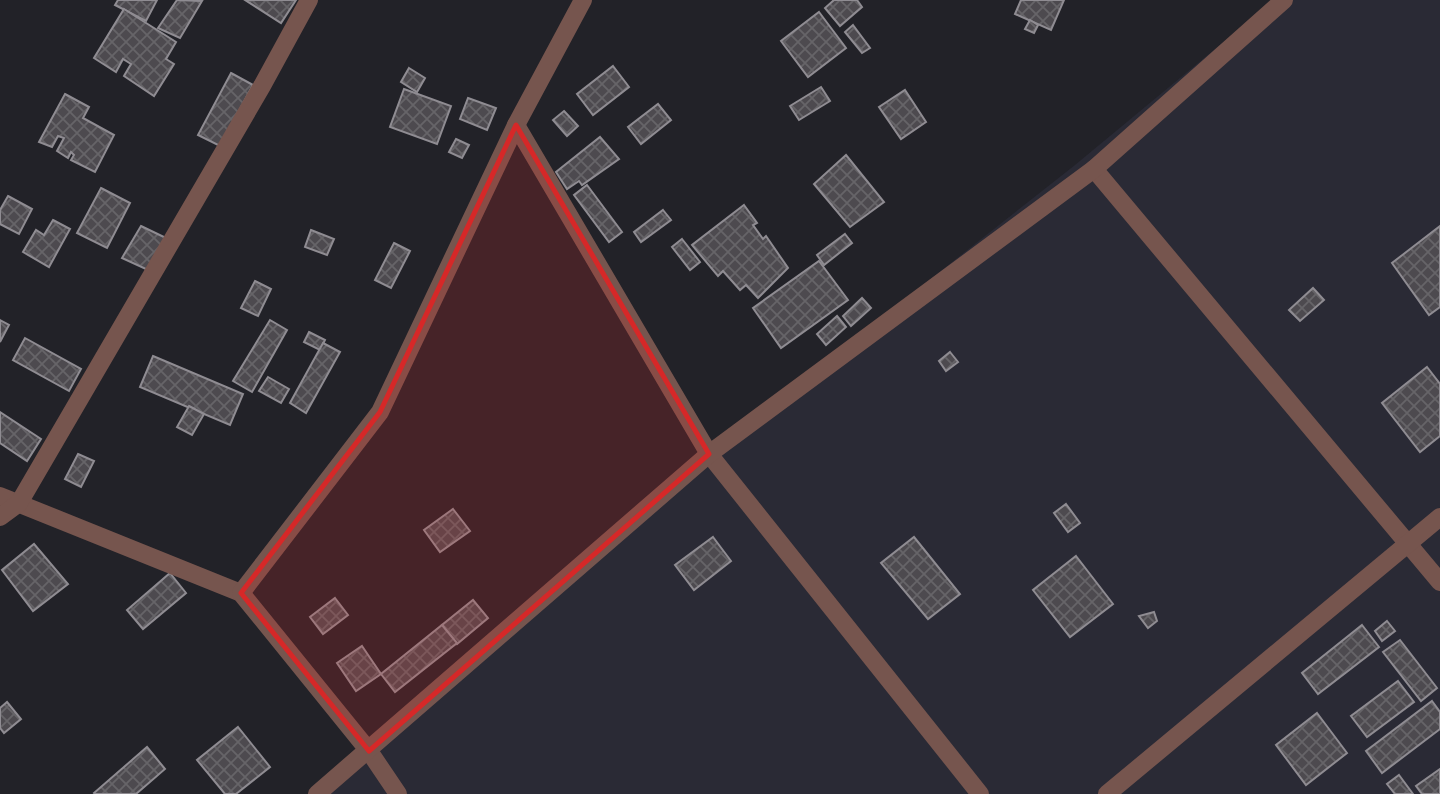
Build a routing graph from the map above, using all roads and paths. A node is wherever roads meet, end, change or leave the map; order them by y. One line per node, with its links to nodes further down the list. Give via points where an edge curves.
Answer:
1 (309, 0): 8 (street)
2 (583, 0): 4 (street)
3 (1284, 0): 5 (street)
4 (516, 125): 6 (street); 13 (street, via 380,412)
5 (1094, 169): 6 (street); 11 (street)
6 (709, 454): 14 (street); 17 (street)
7 (0, 496): 8 (street)
8 (19, 503): 9 (street); 13 (street)
9 (0, 517)
10 (1440, 517): 11 (street)
11 (1409, 543): 12 (street); 18 (street)
12 (1440, 582)
13 (241, 593): 14 (street)
14 (369, 751): 15 (street); 16 (street)
15 (317, 794)
16 (398, 794)
17 (980, 794)
18 (1107, 794)

